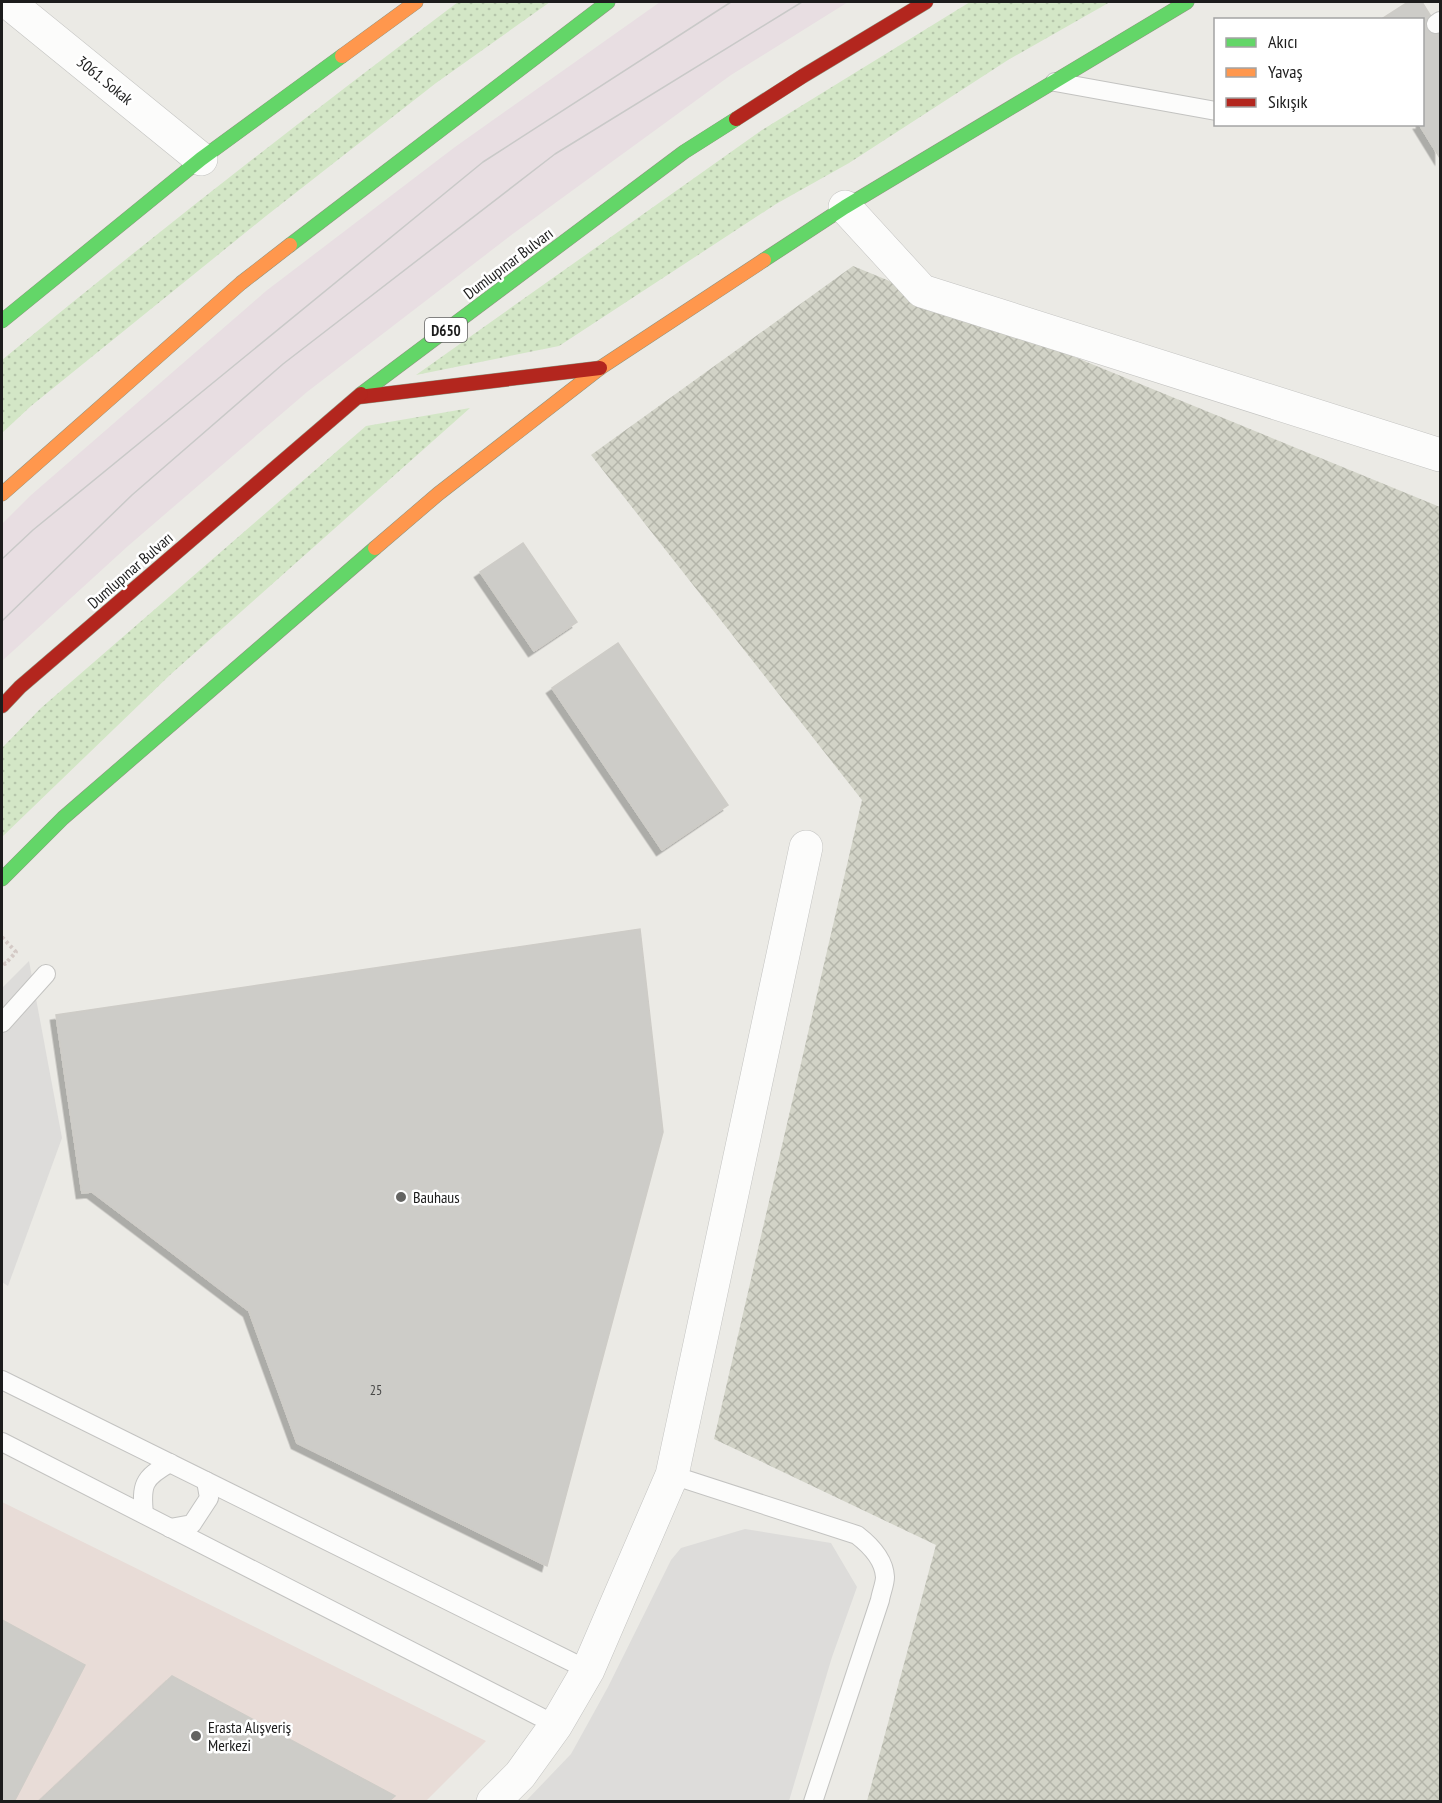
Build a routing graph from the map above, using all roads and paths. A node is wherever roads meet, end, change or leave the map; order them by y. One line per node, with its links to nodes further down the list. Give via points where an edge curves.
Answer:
1 (8, 2): 8 (street, 3061. Sokak)
2 (416, 2): 8 (main road)
3 (608, 2): 14 (main road, via 241,283)
4 (926, 2): 12 (main road, Dumlupınar Bulvarı / D650, via 684,152)
5 (1188, 2): 6 (main road)
6 (1053, 82): 7 (lane); 9 (main road)
7 (1214, 111)
8 (201, 159): 10 (main road)
9 (845, 207): 11 (main road); 13 (street, via 922,291)
10 (2, 321)
11 (600, 368): 12 (main road); 17 (main road, via 438,494 63,818)
12 (357, 397): 15 (main road, Dumlupınar Bulvarı / D650)
13 (1440, 455)
14 (2, 494)
15 (2, 706)
16 (806, 847): 26 (street)
17 (2, 879)
18 (2, 937): 19 (path, via 16,952)
19 (3, 962): 20 (path)
20 (2, 968)
21 (46, 974): 22 (lane)
22 (2, 1023)
23 (2, 1380): 25 (lane)
24 (2, 1442): 28 (lane)
25 (170, 1464): 27 (lane); 28 (lane, via 153,1472 142,1491)
26 (672, 1475): 30 (street); 33 (lane, via 857,1534 871,1545 882,1563 885,1578 880,1600)
27 (206, 1481): 29 (lane, via 209,1498 192,1524); 30 (lane)
28 (144, 1514): 29 (lane)
29 (170, 1528): 31 (lane)
30 (588, 1670): 31 (street)
31 (556, 1725): 32 (street, via 520,1775)
32 (493, 1802)
33 (813, 1802)

